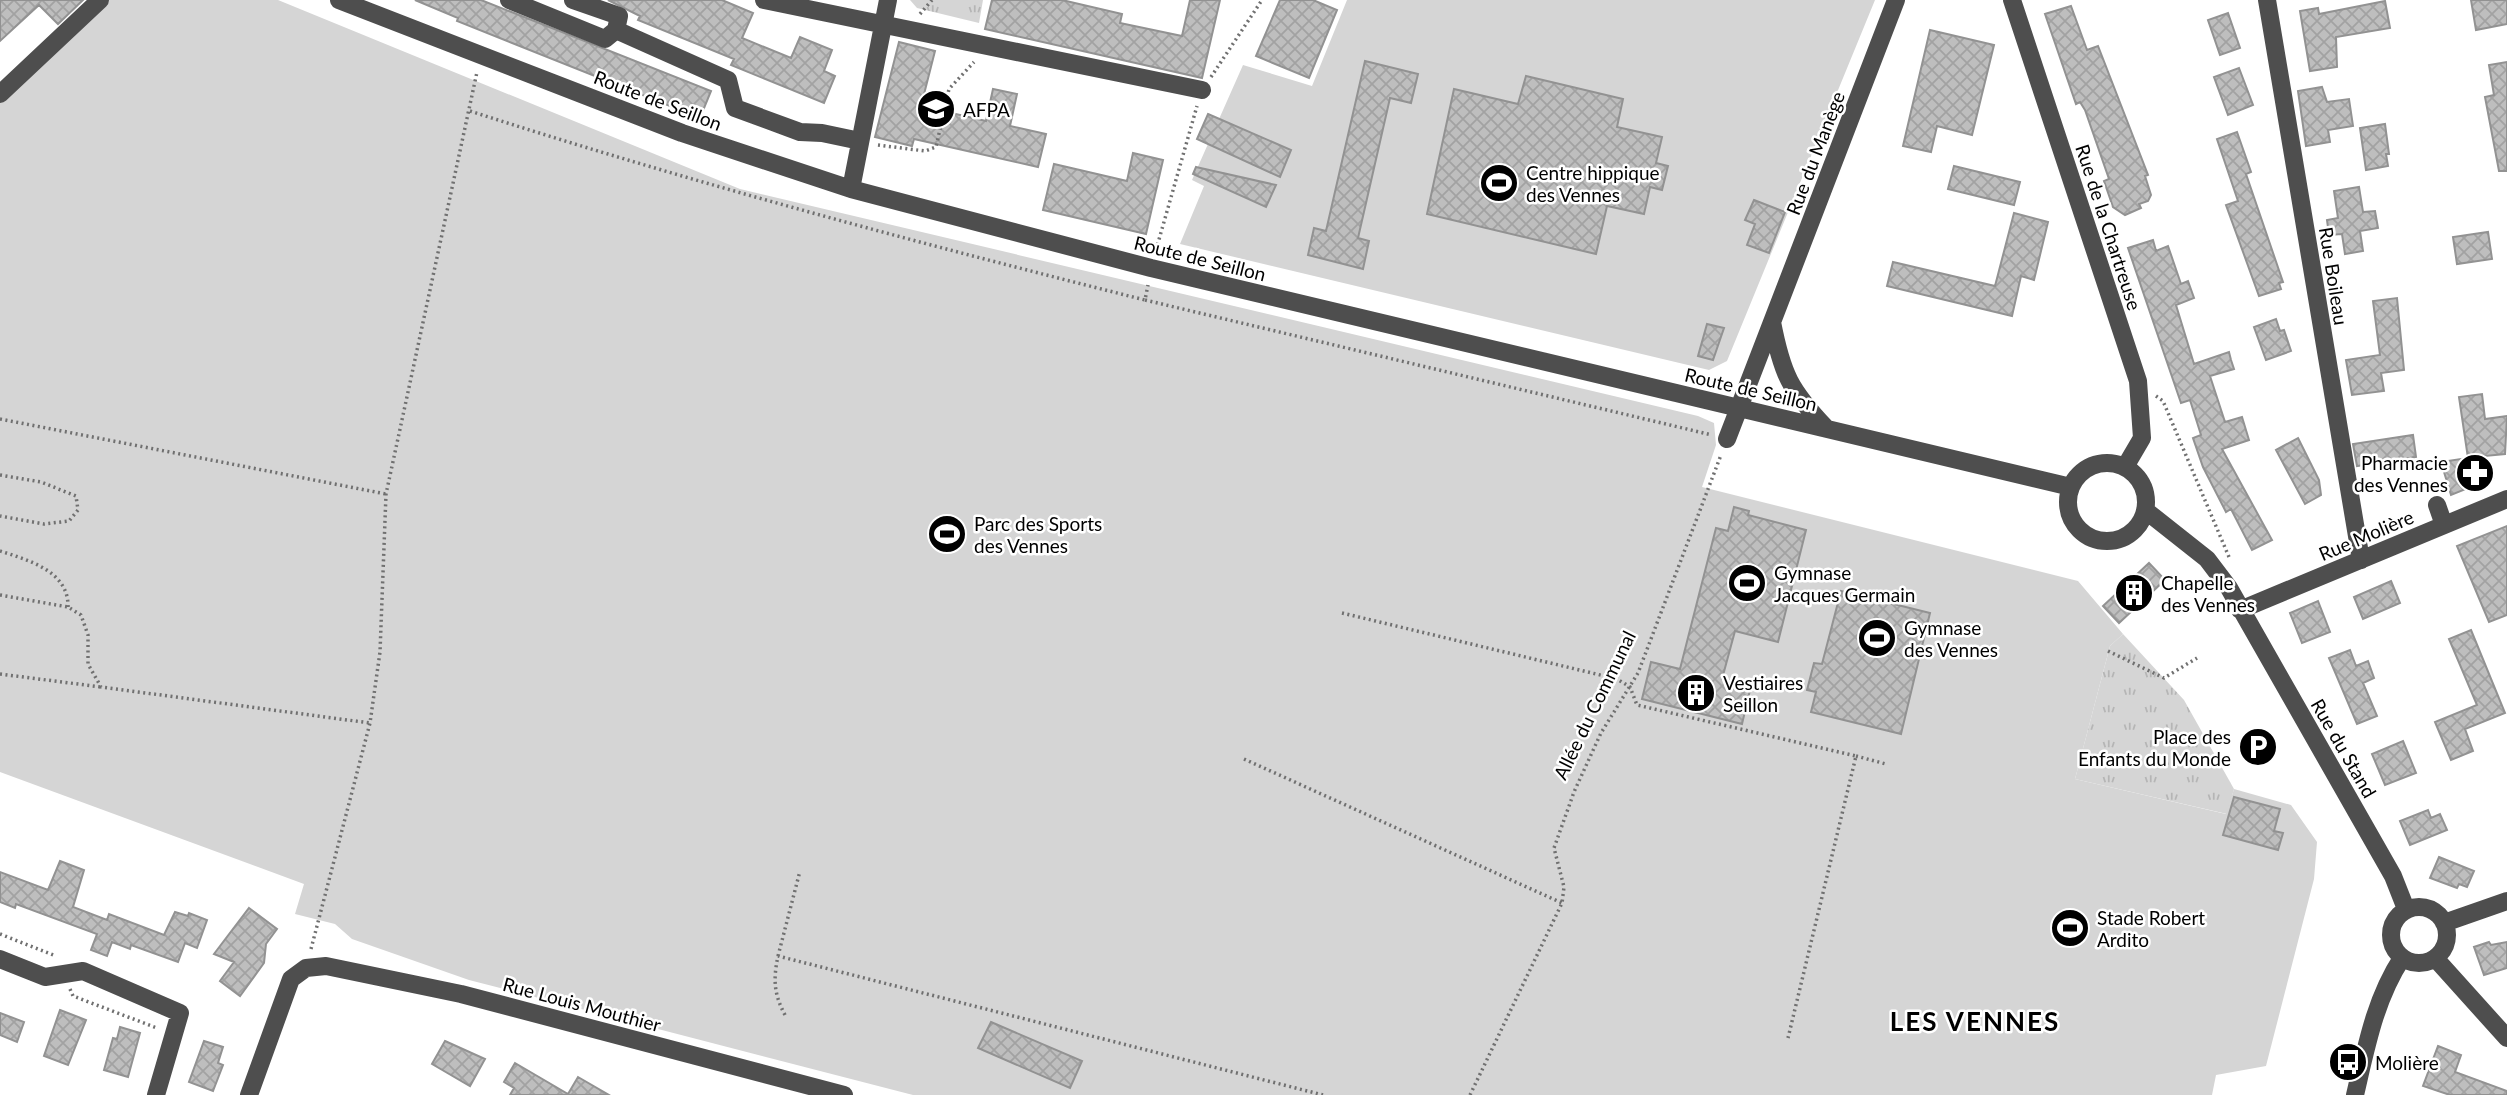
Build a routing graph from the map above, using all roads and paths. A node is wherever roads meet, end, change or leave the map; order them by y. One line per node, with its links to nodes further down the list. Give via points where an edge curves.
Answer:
1 (100, 0): 16 (street)
2 (339, 0): 14 (street, Route de Seillon)
3 (509, 0): 12 (street, via 605,39)
4 (573, 0): 12 (street, via 619,16)
5 (764, 0): 11 (street)
6 (888, 0): 11 (street)
7 (1262, 0): 15 (path)
8 (1896, 0): 22 (street, Rue du Manège)
9 (2012, 0): 23 (street, Rue de la Chartreuse)
10 (2267, 0): 38 (street, Rue Boileau)
11 (883, 22): 13 (street); 18 (street)
12 (616, 30): 18 (street, via 728,80 735,108 800,132)
13 (977, 42): 15 (street); 18 (path, via 973,63 948,89 936,147 925,152 903,151)
14 (481, 54): 17 (path); 19 (street, Route de Seillon, via 682,133)
15 (1202, 90): 20 (path)
16 (0, 94)
17 (470, 111): 21 (path, via 766,202); 31 (path)
18 (860, 141): 19 (street)
19 (851, 189): 20 (street, Route de Seillon)
20 (1151, 268): 21 (path); 24 (street, Route de Seillon)
21 (1145, 300): 27 (path)
22 (1772, 322): 24 (street, Rue du Manège); 26 (street, via 1780,362 1794,393)
23 (2138, 381): 28 (street, Rue de la Chartreuse, via 2141,438); 39 (path, via 2163,401)
24 (1739, 408): 26 (street, Route de Seillon); 27 (street)
25 (0, 419): 31 (path)
26 (1827, 429): 30 (street, Route de Seillon)
27 (1727, 439): 48 (path, Allée du Communal)
28 (2125, 467): 30 (street, via 2112,463 2088,468); 34 (street, via 2142,485)
29 (0, 475): 35 (path, via 41,482 76,496 78,510 69,522 44,524)
30 (2071, 487): 34 (street, via 2068,499 2075,524 2095,539 2108,541 2131,532)
31 (386, 494): 49 (path, via 380,652)
32 (2507, 499): 36 (street, Rue Molière)
33 (2437, 505): 36 (street)
34 (2145, 510): 42 (street, via 2207,559)
35 (0, 516)
36 (2444, 525): 38 (street, Rue Molière)
37 (0, 551): 41 (path, via 37,563 59,580)
38 (2361, 560): 42 (street, Rue Molière)
39 (2230, 561)
40 (0, 596): 41 (path)
41 (68, 607): 47 (path, via 81,615 88,635 88,664)
42 (2240, 610): 56 (street, Rue du Stand, via 2393,876)
43 (1342, 613): 48 (path, via 1617,679)
44 (2108, 651): 45 (path, via 2164,678)
45 (2197, 658)
46 (0, 674): 47 (path)
47 (101, 687): 49 (path)
48 (1630, 687): 50 (path, via 1637,705); 55 (path, Allée du Communal, via 1601,733 1554,848 1564,887)
49 (370, 723): 63 (path)
50 (1856, 756): 52 (path); 67 (path)
51 (1244, 759): 55 (path)
52 (1886, 764)
53 (800, 871): 59 (path)
54 (2507, 901): 57 (street)
55 (1562, 903): 73 (path)
56 (2406, 909): 57 (street, via 2424,907 2440,915); 60 (street, via 2390,932)
57 (2444, 923): 61 (street, via 2446,942)
58 (0, 934): 64 (path, via 56,956)
59 (778, 956): 65 (path, via 775,996); 72 (path)
60 (2402, 958): 61 (street, via 2418,964); 74 (street, via 2374,1016)
61 (2435, 958): 68 (street)
62 (0, 959): 64 (street, via 45,977)
63 (306, 968): 69 (street, Rue Louis Mouthier, via 326,965 461,994); 71 (street, via 291,979)
64 (64, 974): 66 (path, via 74,996); 66 (street, via 83,971 180,1013)
65 (785, 1015)
66 (174, 1034): 70 (street)
67 (1788, 1038)
68 (2507, 1038)
69 (834, 1094)
70 (156, 1095)
71 (249, 1095)
72 (1323, 1095)
73 (1470, 1095)
74 (2355, 1095)

